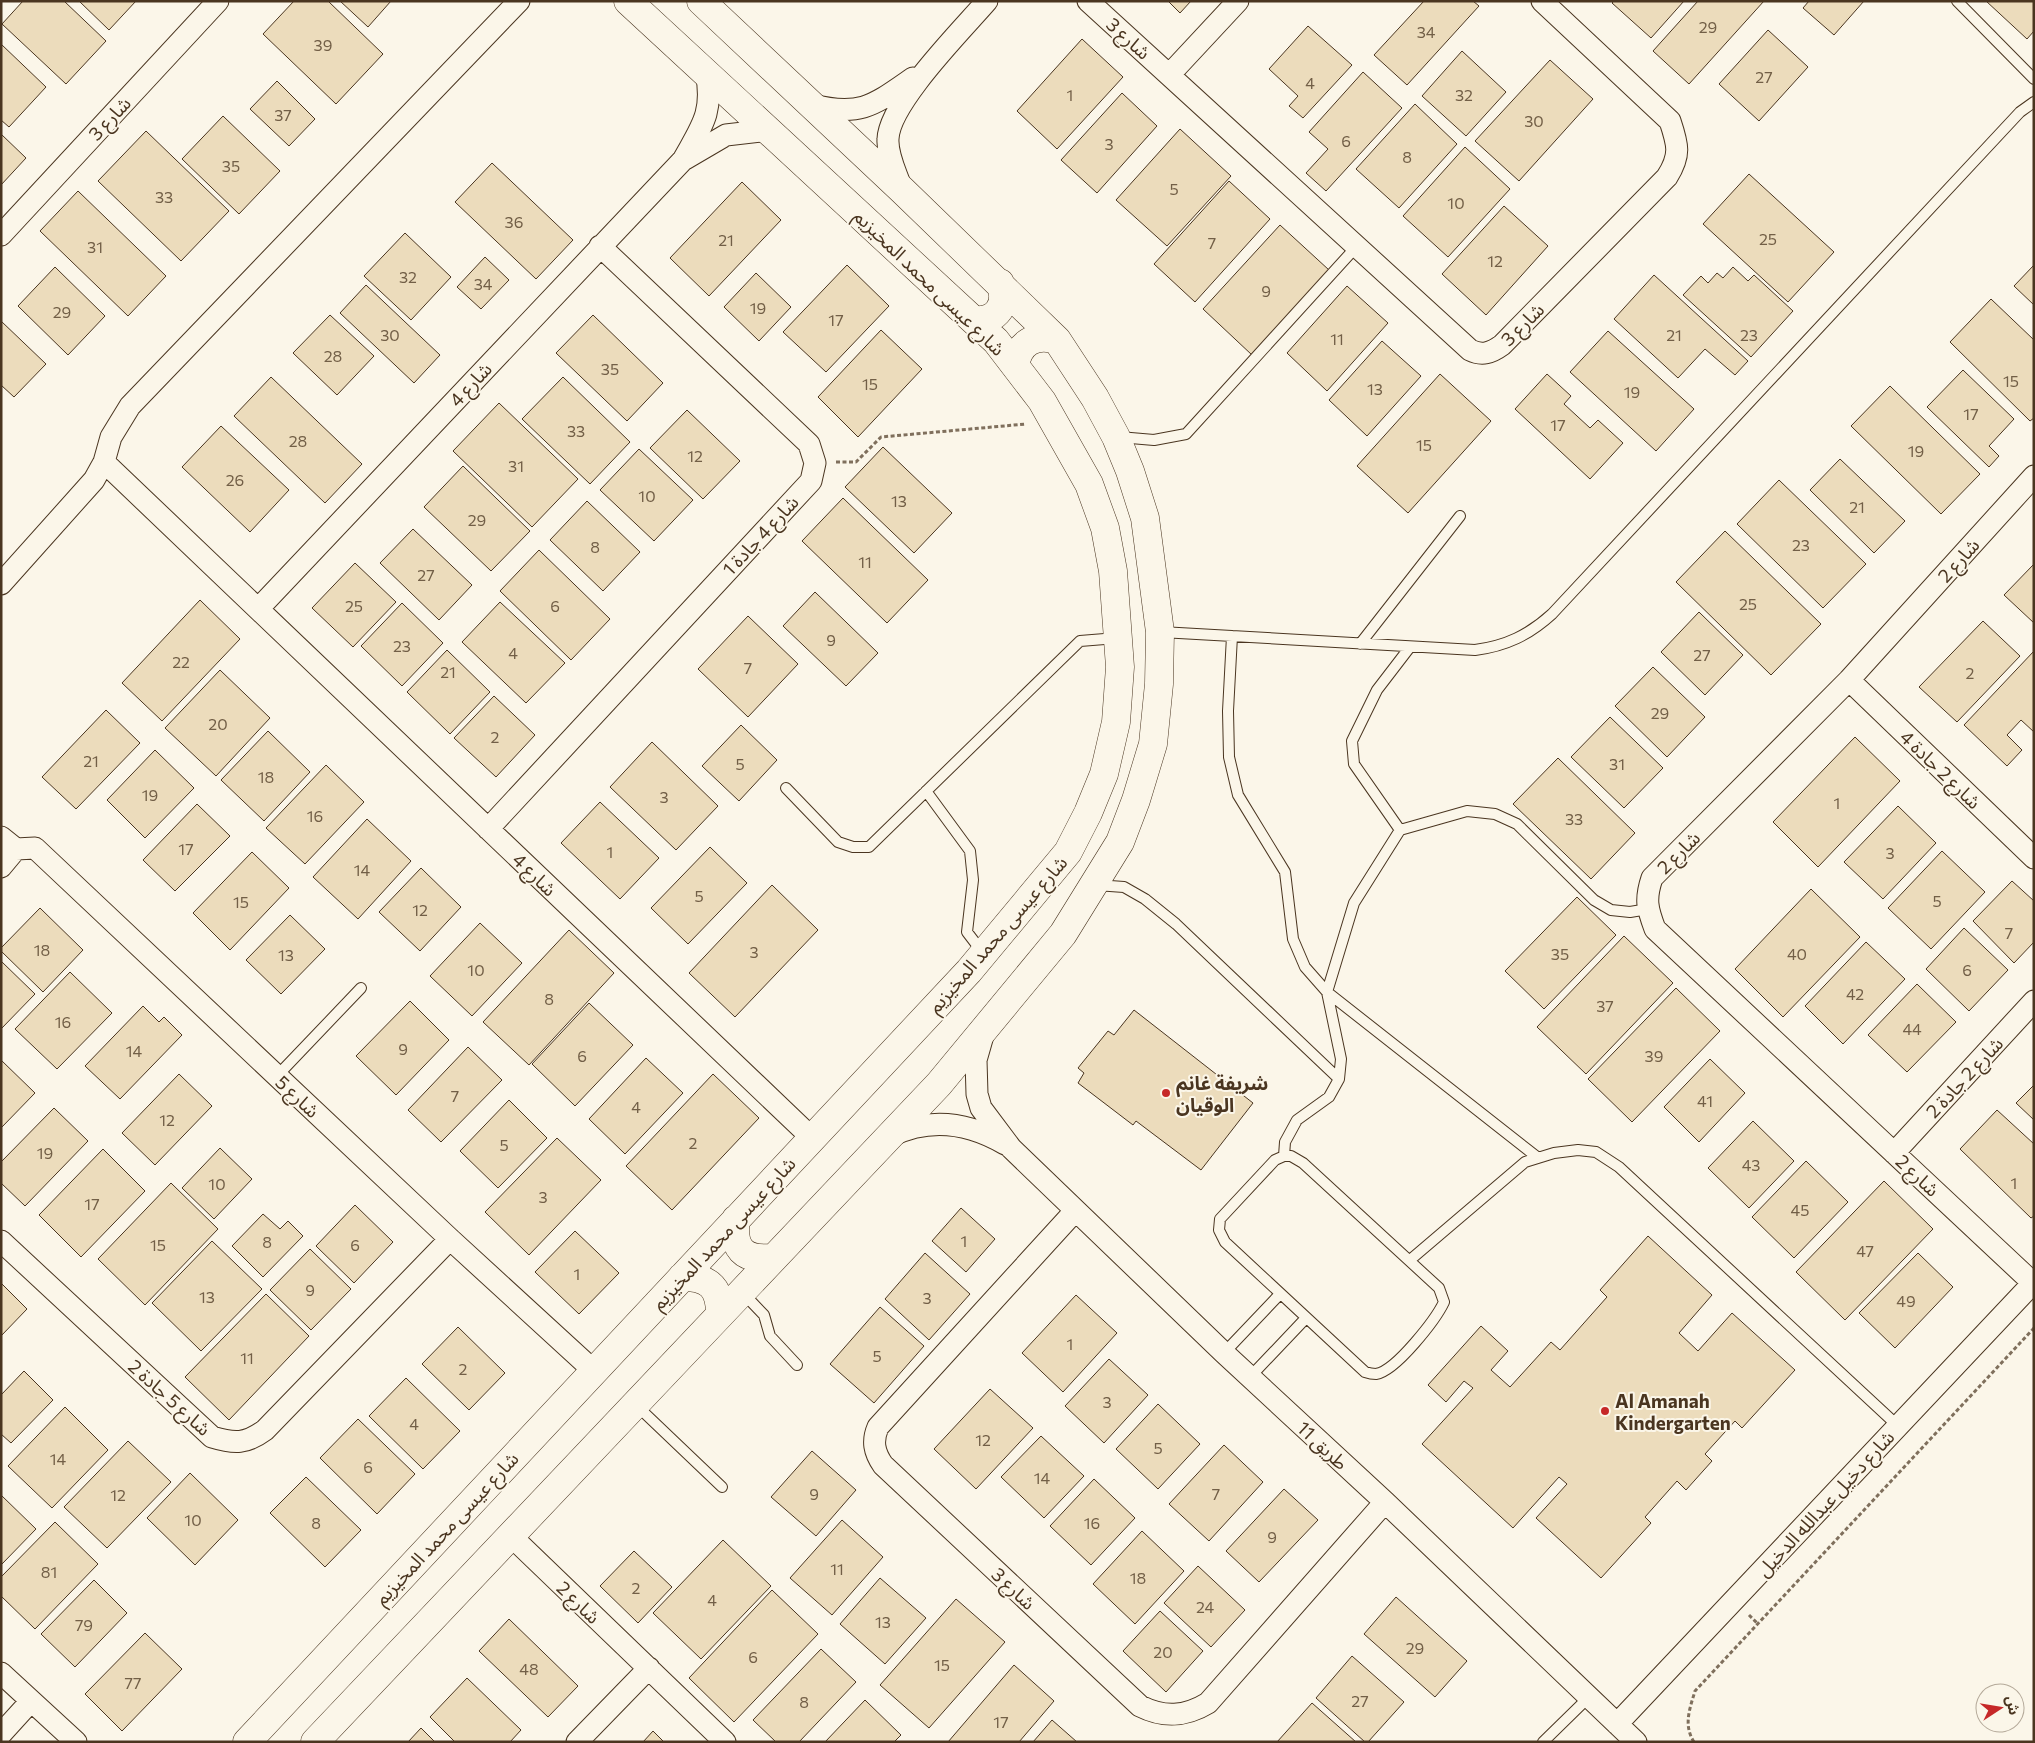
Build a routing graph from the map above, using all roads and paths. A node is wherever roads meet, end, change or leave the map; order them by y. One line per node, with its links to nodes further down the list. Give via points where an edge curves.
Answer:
1 (218, 1): 19 (street, شارع 3)
2 (519, 1): 28 (street, via 130,406 111,437)
3 (628, 1): 11 (street, شارع عيسى محمد المخيزيم)
4 (700, 1): 15 (street)
5 (987, 1): 10 (street)
6 (1088, 1): 12 (street, شارع 3)
7 (1238, 1): 12 (street)
8 (1542, 1): 21 (street, شارع 3, via 1670,121 1677,142 1676,162 1667,177 1493,352 1478,354 1470,350)
9 (1957, 1): 13 (lane)
10 (927, 68): 15 (street, via 871,106 851,110); 18 (street, via 902,102 892,121 888,139 891,160)
11 (706, 72): 16 (street, شارع عيسى محمد المخيزيم); 17 (street, شارع 4, via 709,107)
12 (1170, 74): 21 (street, شارع 3)
13 (2034, 80)
14 (2034, 102): 38 (lane, via 2020,112 1539,626 1493,648)
15 (812, 105): 18 (street)
16 (769, 130): 17 (street, شارع 4, via 726,135); 23 (street, شارع عيسى محمد المخيزيم)
17 (683, 160): 20 (street, شارع 4)
18 (902, 190): 22 (street)
19 (1, 235)
20 (600, 246): 29 (street, via 809,444); 33 (street, شارع 4)
21 (1357, 246): 27 (lane, via 1186,434 1154,440)
22 (1000, 283): 23 (street, via 1004,302 1000,311 984,321); 24 (street)
23 (974, 320): 25 (street, شارع عيسى محمد المخيزيم)
24 (1057, 340): 25 (street, via 1048,337 1029,341 1022,347); 27 (street)
25 (1015, 366): 26 (street, شارع عيسى محمد المخيزيم)
26 (1054, 421): 29 (path, via 881,437 856,462); 36 (street, شارع عيسى محمد المخيزيم, via 1089,484 1105,528 1113,571)
27 (1116, 437): 34 (street, via 1145,518)
28 (104, 462): 32 (street, via 94,480); 33 (street, شارع 4)
29 (815, 463): 42 (street, شارع 4 جادة 1, via 811,481)
30 (2034, 476): 39 (street, شارع 2)
31 (1460, 516): 37 (lane)
32 (1, 584)
33 (258, 609): 42 (street, شارع 4)
34 (1160, 632): 35 (lane); 47 (street, via 1160,684 1153,744 1120,842)
35 (1232, 636): 37 (lane); 51 (lane, via 1229,757 1238,795 1286,872 1293,939 1304,967)
36 (1118, 638): 41 (lane, via 1080,642); 49 (street, شارع عيسى محمد المخيزيم, via 1120,667 1116,722 1101,782 1068,852)
37 (1360, 644): 38 (lane)
38 (1410, 647): 43 (lane, via 1377,690 1352,741 1354,764)
39 (1849, 680): 45 (street, شارع 2 جادة 4); 48 (street, شارع 2, via 1652,878 1647,894)
40 (786, 788): 41 (lane, via 838,842 853,848 869,847)
41 (926, 791): 49 (lane, via 970,851 973,880 967,932)
42 (488, 829): 56 (street, شارع 4)
43 (1400, 830): 48 (lane, via 1467,811 1495,814 1517,824 1594,900 1611,910 1630,912); 51 (lane, via 1354,903)
44 (9, 843): 46 (street, شارع 5); 54 (street, شارع 5, via 35,848)
45 (2034, 858)
46 (1, 866)
47 (1095, 885): 53 (street, via 1063,934); 55 (lane, via 1124,888 1145,899 1176,924)
48 (1648, 909): 59 (street, شارع 2, via 1655,929)
49 (983, 954): 56 (street, شارع عيسى محمد المخيزيم)
50 (361, 988): 54 (lane)
51 (1327, 992): 55 (lane, via 1341,1059); 61 (lane)
52 (2034, 1001): 59 (street, شارع 2 جادة 2)
53 (985, 1030): 57 (street); 58 (street, طريق 11, via 976,1060 976,1094 982,1108)
54 (277, 1076): 64 (street, شارع 5)
55 (1339, 1079): 60 (lane, via 1329,1098 1297,1120 1285,1142)
56 (812, 1138): 63 (street, شارع عيسى محمد المخيزيم)
57 (886, 1139): 58 (street, طريق 11, via 918,1126 950,1124 984,1133); 66 (street)
58 (1012, 1148): 62 (street, طريق 11)
59 (1894, 1153): 69 (street, شارع 2)
60 (1284, 1156): 67 (lane, via 1304,1163); 71 (lane, via 1275,1160 1245,1190 1219,1224 1224,1242)
61 (1537, 1157): 67 (lane, via 1510,1173); 80 (lane, via 1578,1150 1596,1152 1619,1167)
62 (1075, 1211): 75 (street, طريق 11); 82 (street, شارع 3, via 878,1427 874,1442 883,1465 1068,1639 1150,1712 1174,1716 1198,1710 1208,1703)
63 (736, 1219): 66 (street, via 734,1236 741,1251 756,1259); 68 (street, شارع عيسى محمد المخيزيم)
64 (450, 1239): 65 (street, شارع 5 جادة 2, via 265,1430 252,1439 231,1442 212,1437); 77 (street, شارع 5)
65 (1, 1241)
66 (772, 1258): 70 (street)
67 (1410, 1260): 73 (lane, via 1439,1288 1444,1302 1412,1347 1386,1370 1376,1374 1365,1372)
68 (682, 1277): 72 (street, via 698,1277 712,1285 720,1298); 77 (street, شارع عيسى محمد المخيزيم)
69 (2034, 1283): 80 (street, شارع دخيل عبدالله الدخيل)
70 (741, 1291): 72 (street); 76 (lane, via 764,1316 770,1336)
71 (1280, 1294): 73 (lane); 75 (lane)
72 (720, 1314): 79 (street)
73 (1306, 1318): 78 (lane)
74 (2034, 1328): 97 (path, via 1695,1691 1688,1715 1689,1734)
75 (1224, 1353): 78 (street, طريق 11)
76 (796, 1366)
77 (594, 1371): 91 (street, شارع عيسى محمد المخيزيم)
78 (1250, 1377): 82 (street, طريق 11)
79 (635, 1404): 81 (lane); 83 (street)
80 (1898, 1426): 88 (street, شارع دخيل عبدالله الدخيل)
81 (722, 1486)
82 (1385, 1502): 86 (street, طريق 11)
83 (510, 1535): 84 (street, شارع 2); 92 (street)
84 (649, 1668): 93 (street); 94 (street, شارع 2)
85 (1, 1673): 87 (street)
86 (1589, 1697): 88 (street, طريق 11); 95 (lane)
87 (31, 1702): 89 (street); 90 (street)
88 (1617, 1724): 96 (street, طريق 11)
89 (1, 1734)
90 (76, 1742)
91 (247, 1742)
92 (315, 1742)
93 (577, 1742)
94 (725, 1742)
95 (1543, 1742)
96 (1636, 1742)
97 (1694, 1742)

